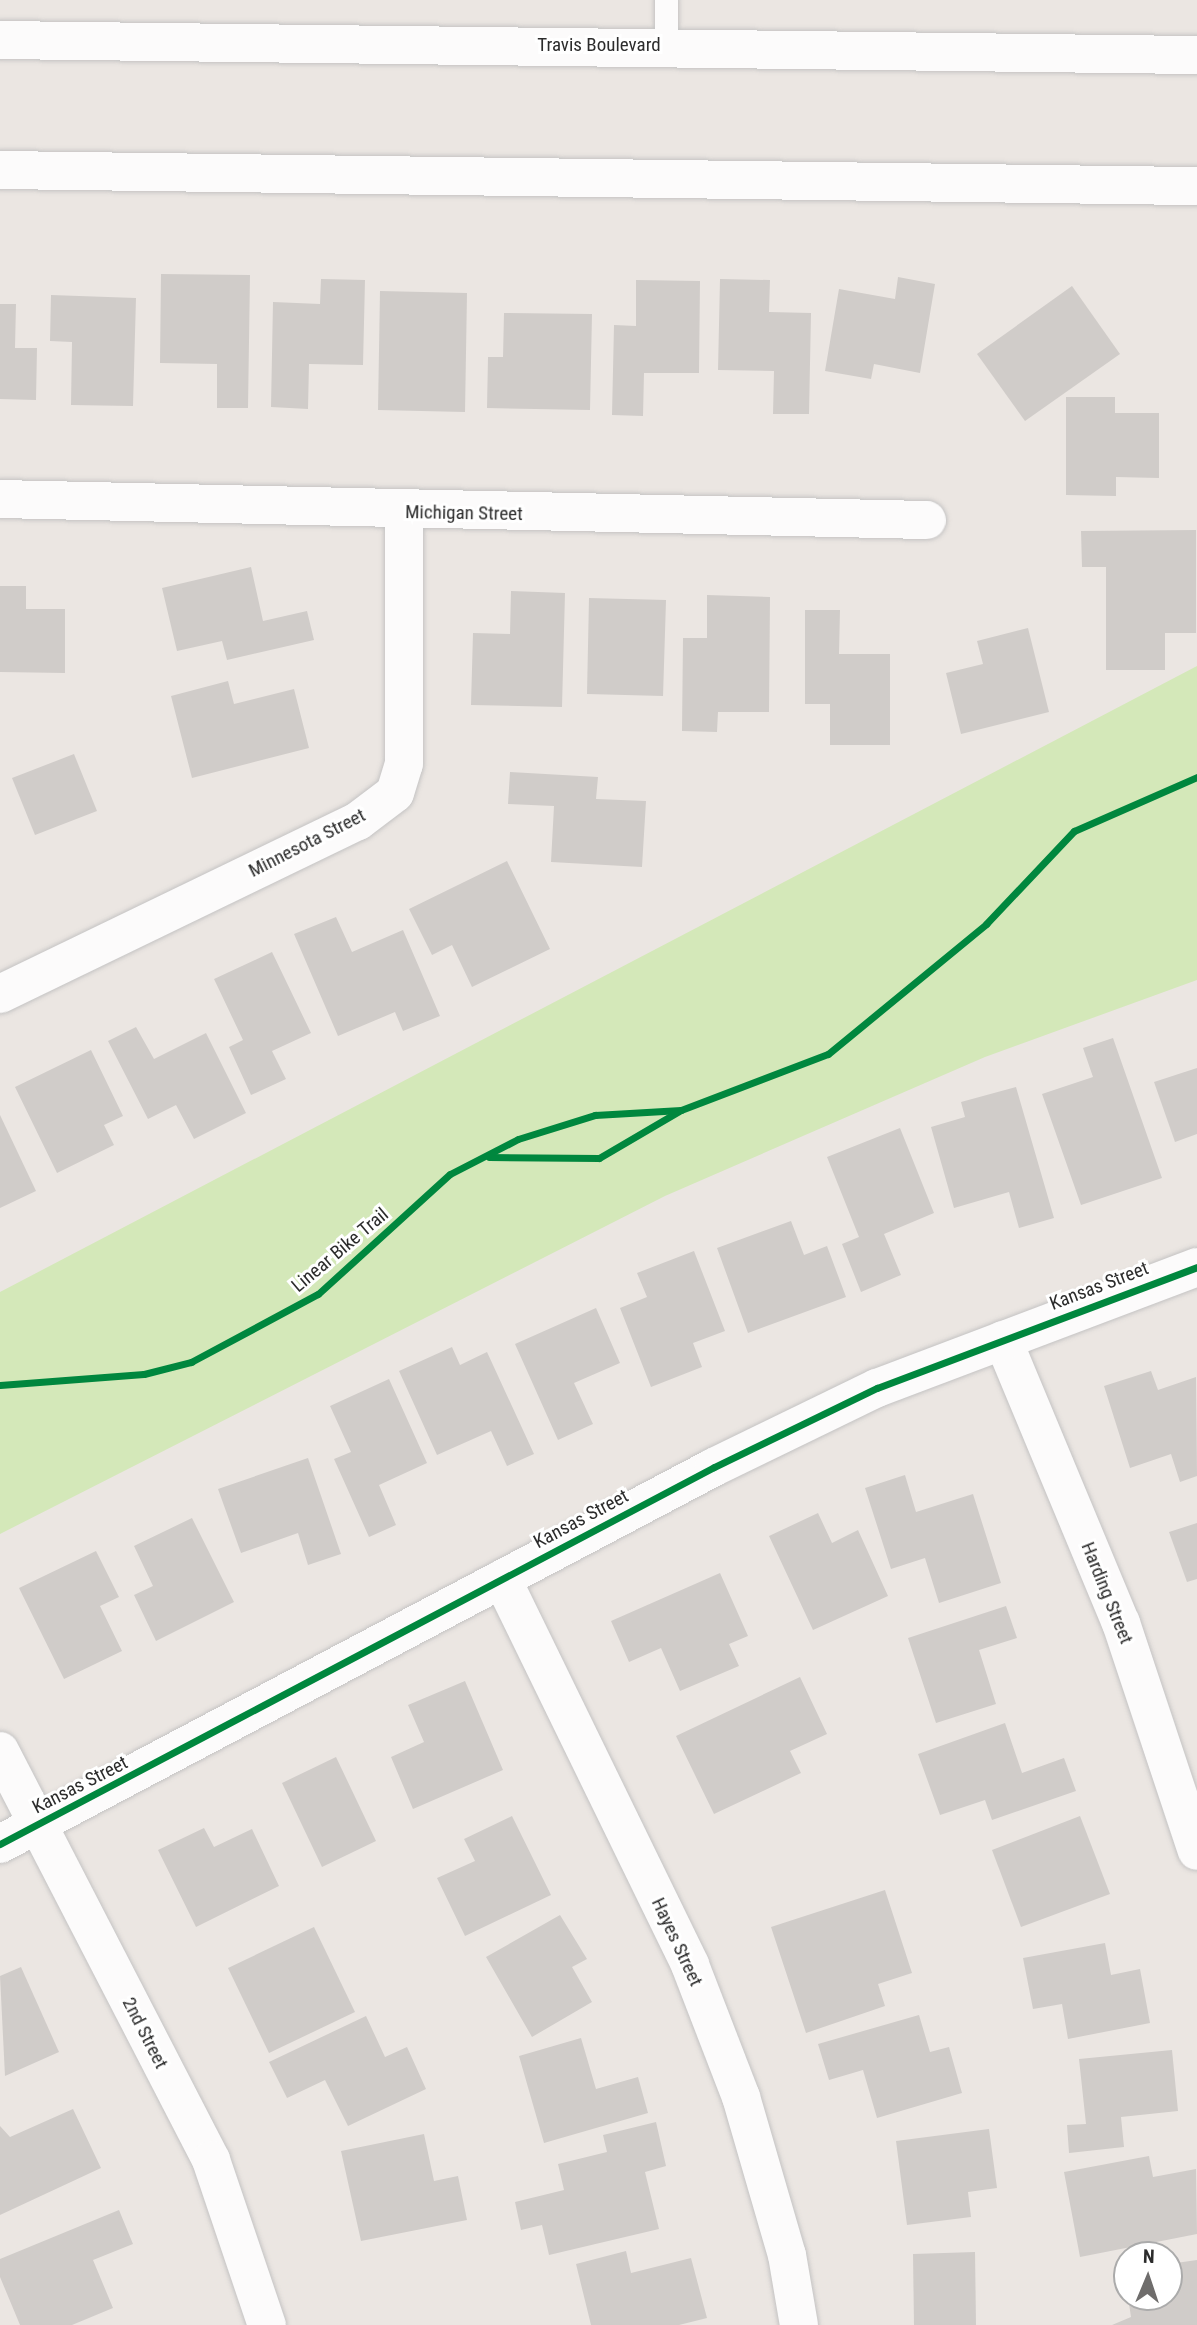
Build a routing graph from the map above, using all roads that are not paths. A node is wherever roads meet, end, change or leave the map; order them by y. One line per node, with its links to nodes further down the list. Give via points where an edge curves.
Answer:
1 (666, 0): 3 (lane)
2 (0, 40): 3 (street, Travis Boulevard)
3 (666, 45): 4 (street, Travis Boulevard)
4 (1197, 55)
5 (0, 170): 6 (street)
6 (1197, 186)
7 (0, 499): 8 (street, Michigan Street)
8 (404, 512): 9 (street, Michigan Street); 10 (street, Minnesota Street, via 404,764 395,793 358,821)
9 (927, 520)
10 (0, 994)
11 (1197, 1267): 12 (street, Kansas Street)
12 (1003, 1340): 13 (street, Kansas Street, via 877,1388); 17 (street, Harding Street, via 1121,1623)
13 (502, 1579): 15 (street, Kansas Street); 19 (street, Hayes Street, via 690,1965 741,2097 787,2255)
14 (0, 1751): 15 (street, 2nd Street)
15 (38, 1825): 16 (street, Kansas Street); 18 (street, 2nd Street, via 211,2160)
16 (0, 1844)
17 (1197, 1851)
18 (267, 2325)
19 (799, 2325)

